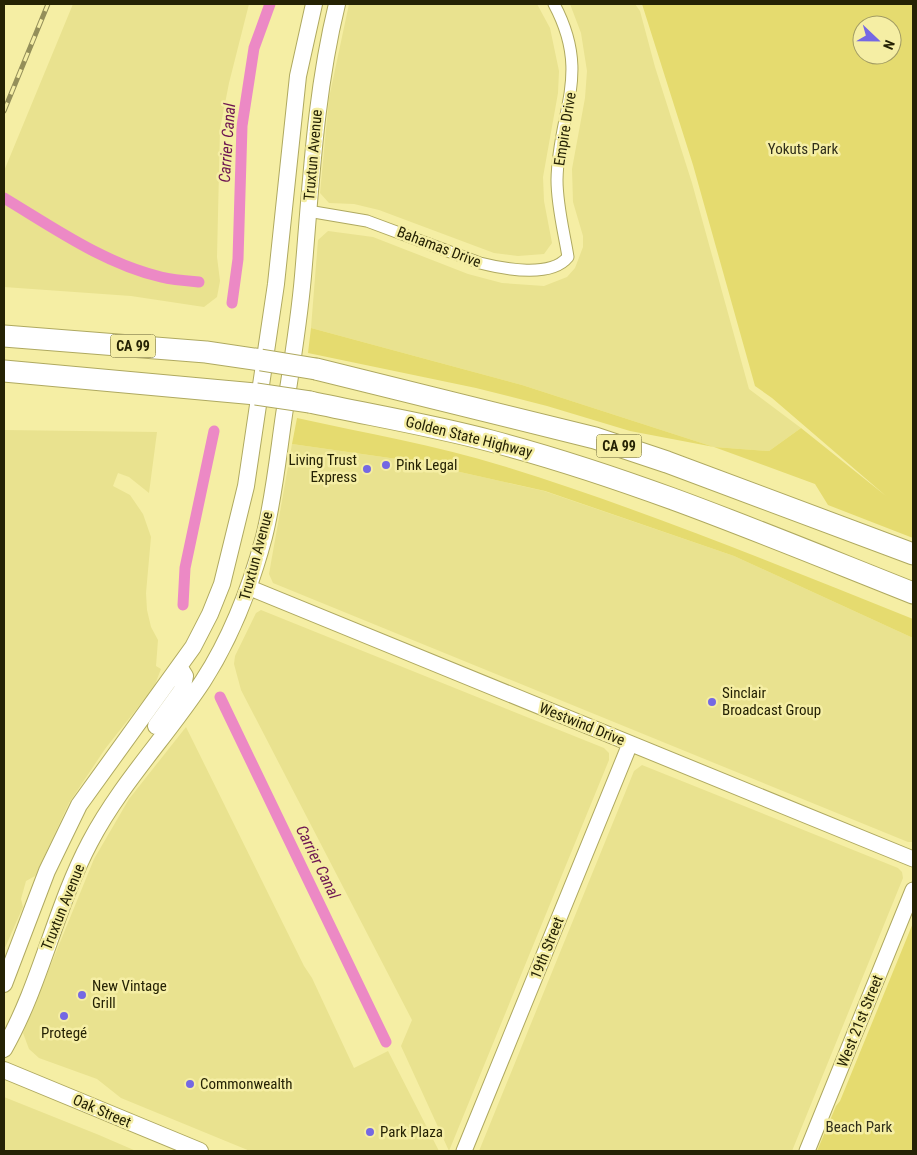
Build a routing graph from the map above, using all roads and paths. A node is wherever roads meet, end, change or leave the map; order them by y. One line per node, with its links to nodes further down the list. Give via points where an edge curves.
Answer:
1 (314, 4): 4 (main road, Truxtun Avenue)
2 (337, 4): 5 (main road, Truxtun Avenue, via 320,81)
3 (554, 4): 6 (street, Empire Drive, via 567,34 573,70 557,180)
4 (298, 76): 5 (main road, via 305,110 298,197); 12 (main road, Truxtun Avenue, via 276,284 246,486 222,584 210,614)
5 (308, 211): 6 (street, Bahamas Drive, via 367,221 480,264 499,268 554,268); 10 (main road, Truxtun Avenue, via 300,298 272,494)
6 (568, 256)
7 (4, 336): 9 (highway, Golden State Highway / CA 99, bridge, via 206,352 316,369 595,438)
8 (4, 371): 11 (highway, Golden State Highway / CA 99, bridge, via 256,394 419,423 559,460 702,509)
9 (913, 554)
10 (250, 588): 13 (street, Westwind Drive); 14 (main road, Truxtun Avenue, via 237,622 202,682 122,788)
11 (913, 593)
12 (180, 668): 14 (main road, via 186,676 184,685 112,784 99,806); 17 (main road, Truxtun Avenue, via 79,804 51,863)
13 (630, 744): 15 (street, Westwind Drive); 21 (street, 19th Street)
14 (89, 844): 18 (main road, Truxtun Avenue, via 74,875 32,988)
15 (913, 859)
16 (913, 890): 22 (street, West 21st Street)
17 (4, 984)
18 (4, 1049)
19 (4, 1070): 20 (main road, Oak Street)
20 (200, 1151)
21 (464, 1151)
22 (807, 1151)

